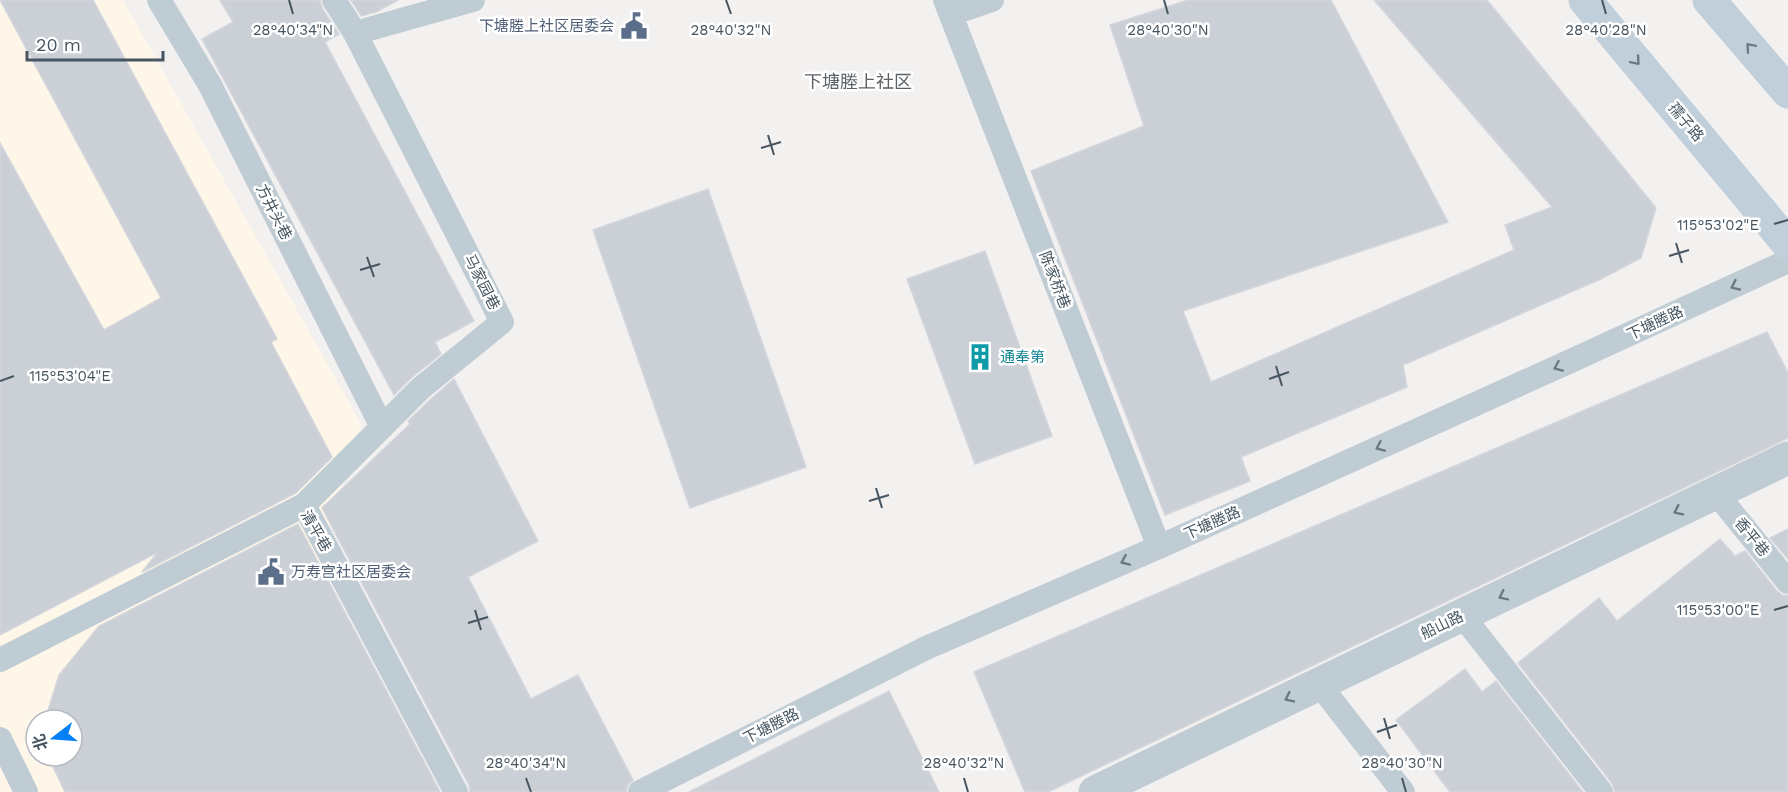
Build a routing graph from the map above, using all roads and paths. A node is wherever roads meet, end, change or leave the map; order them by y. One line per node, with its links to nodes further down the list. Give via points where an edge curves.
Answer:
1 (159, 0): 12 (lane, 方井头巷, via 210,85)
2 (334, 0): 8 (lane, 马家园巷)
3 (472, 0): 8 (lane)
4 (992, 0): 7 (lane, 陈家桥巷)
5 (1585, 0): 10 (main road, 孺子路, one-way to 10)
6 (1709, 0): 9 (main road, one-way to 6)
7 (948, 7): 16 (lane, 陈家桥巷)
8 (355, 33): 12 (lane, 马家园巷, via 502,322 422,387)
9 (1788, 92)
10 (1788, 244)
11 (1788, 261): 16 (lane, 下塘塍路, one-way to 16)
12 (382, 427): 15 (lane, 马家园巷)
13 (1788, 459): 14 (street, 船山路)
14 (1716, 492): 17 (lane, 香平巷); 18 (street, 船山路, one-way to 18)
15 (304, 505): 19 (lane, 清平巷); 23 (lane, 清平巷)
16 (1159, 547): 24 (lane, 下塘塍路, one-way to 24, via 926,648)
17 (1788, 582)
18 (1462, 615): 20 (street, 船山路); 27 (lane)
19 (0, 660)
20 (1319, 684): 25 (street, 船山路, one-way to 25); 26 (lane)
21 (0, 739): 22 (lane)
22 (26, 792)
23 (456, 792)
24 (640, 792)
25 (1095, 792)
26 (1403, 792)
27 (1601, 792)

